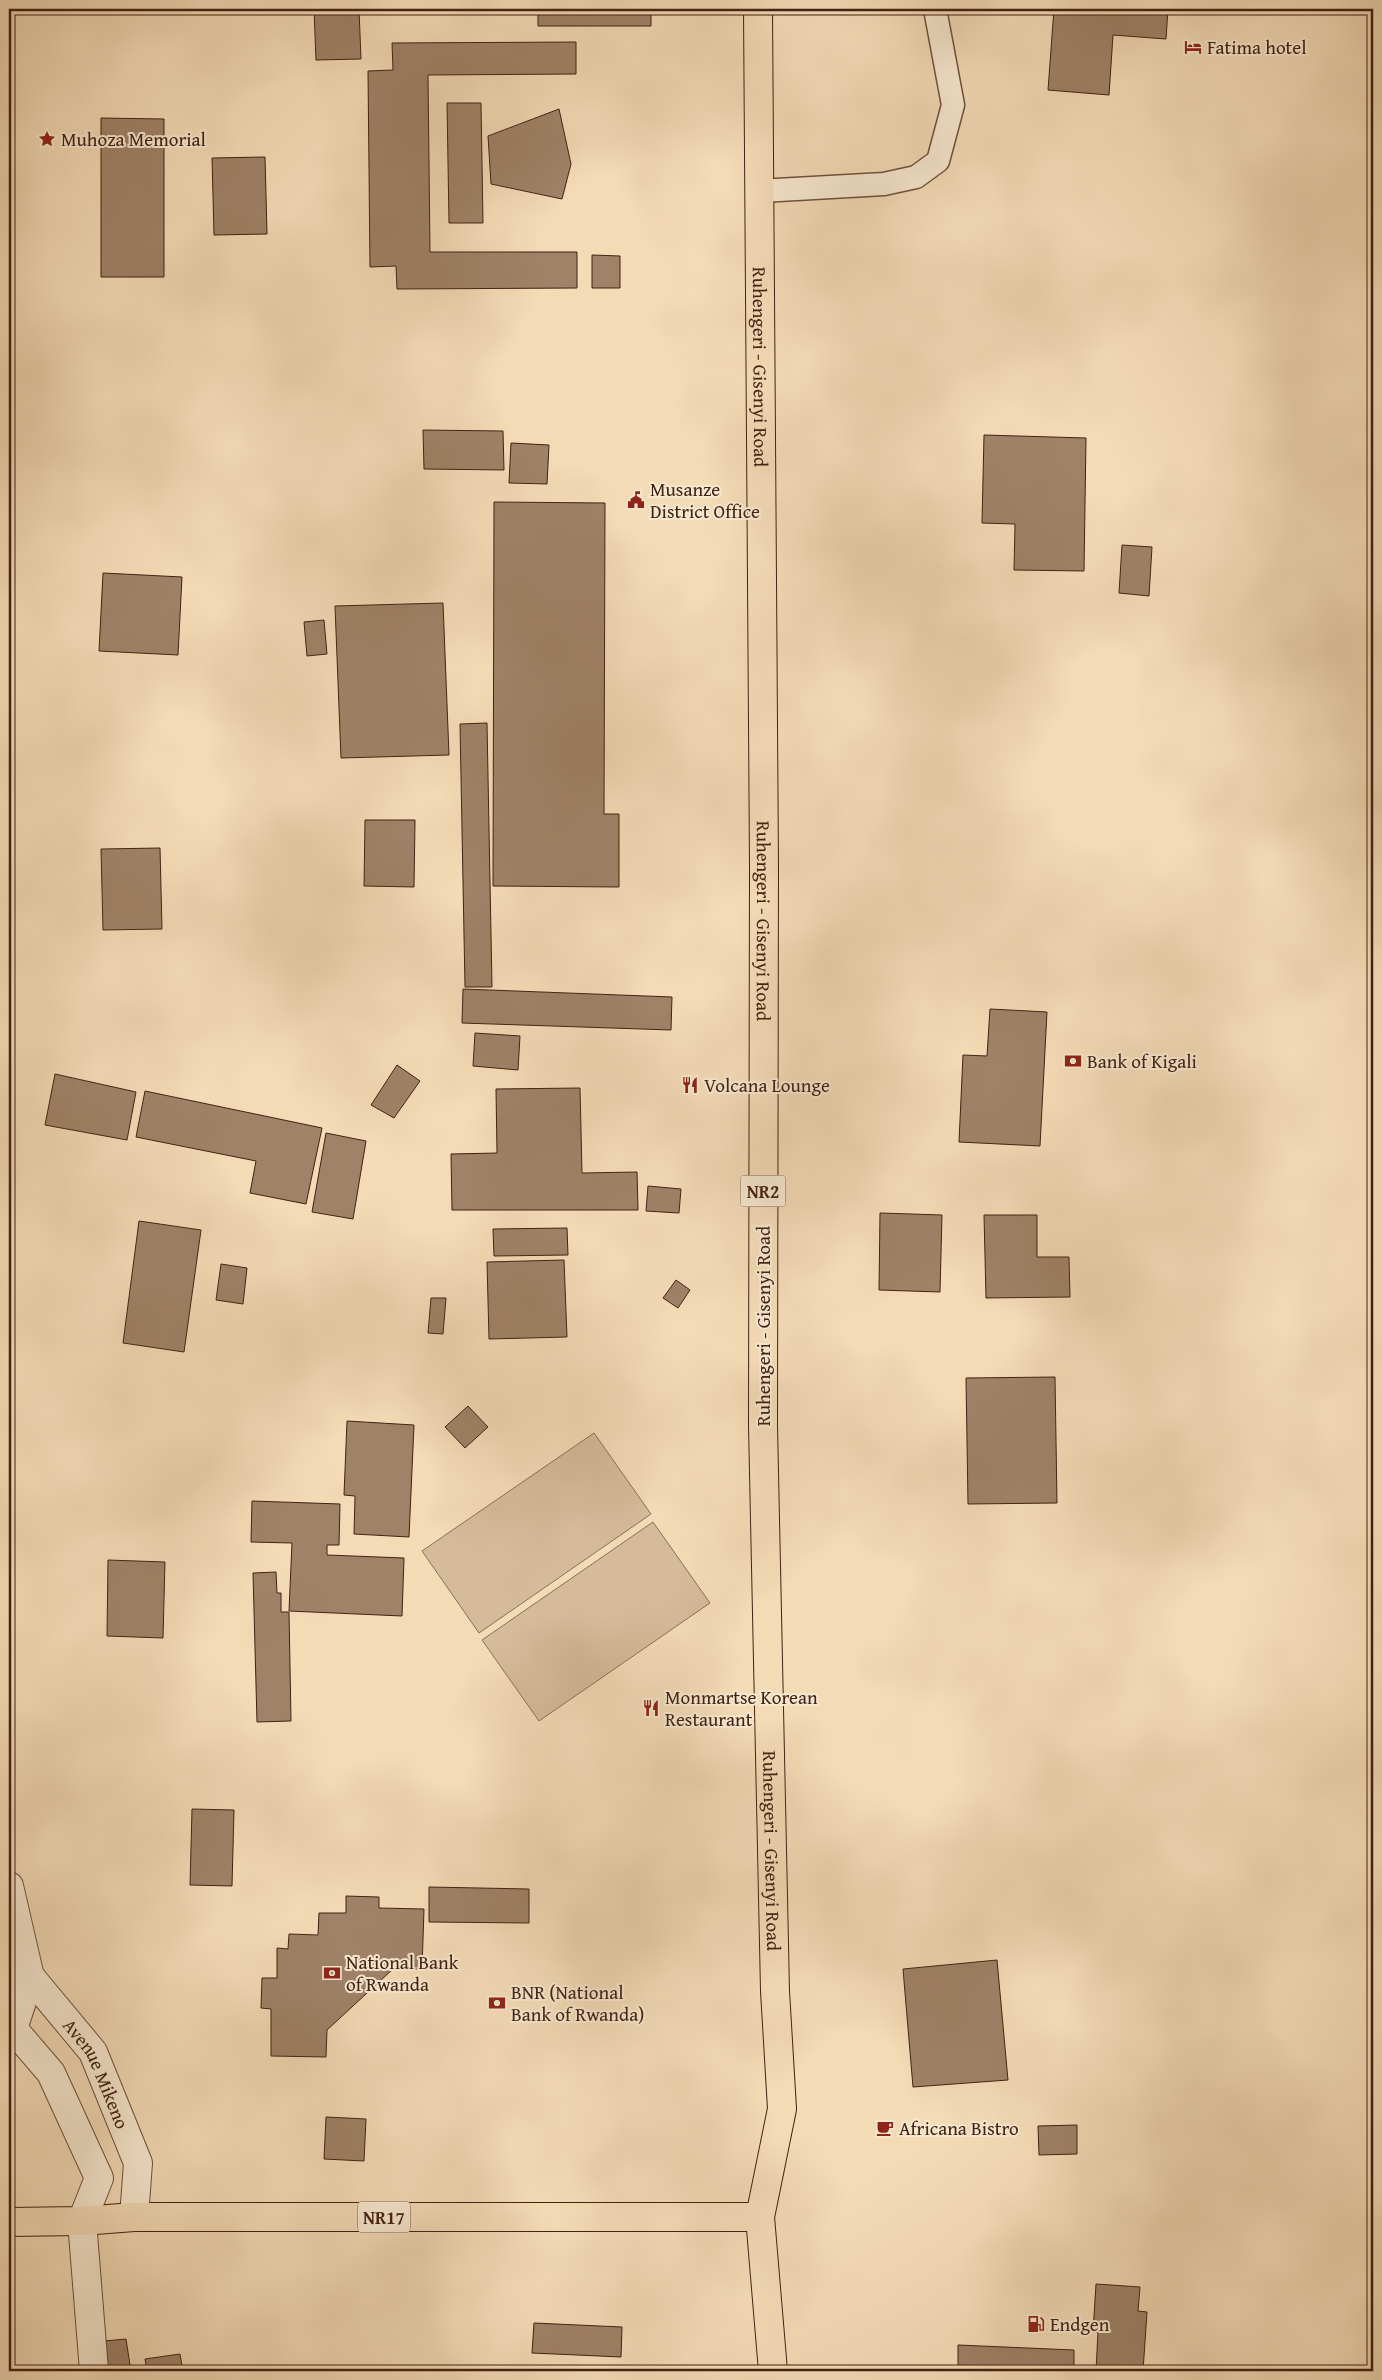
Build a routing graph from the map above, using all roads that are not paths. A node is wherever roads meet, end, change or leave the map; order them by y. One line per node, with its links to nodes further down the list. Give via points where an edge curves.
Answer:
1 (758, 9): 3 (main road, Ruhengeri - Gisenyi Road / NR2)
2 (935, 9): 3 (lane, via 953,105 938,161 916,177 884,184)
3 (760, 191): 9 (main road, Ruhengeri - Gisenyi Road / NR2, via 764,856 762,1425 775,1991 782,2109)
4 (9, 1886): 6 (street)
5 (9, 1951): 6 (street, Avenue Mikeno)
6 (30, 1977): 7 (street); 8 (street, Avenue Mikeno, via 93,2052 138,2163)
7 (11, 2026): 10 (street, Avenue Mikeno, via 51,2073 99,2178)
8 (134, 2217): 9 (main road, NR17); 10 (main road, NR17)
9 (760, 2217): 13 (main road, Ruhengeri - Gisenyi Road / NR2)
10 (82, 2221): 11 (main road, NR17); 12 (street)
11 (9, 2222)
12 (94, 2371)
13 (773, 2371)

